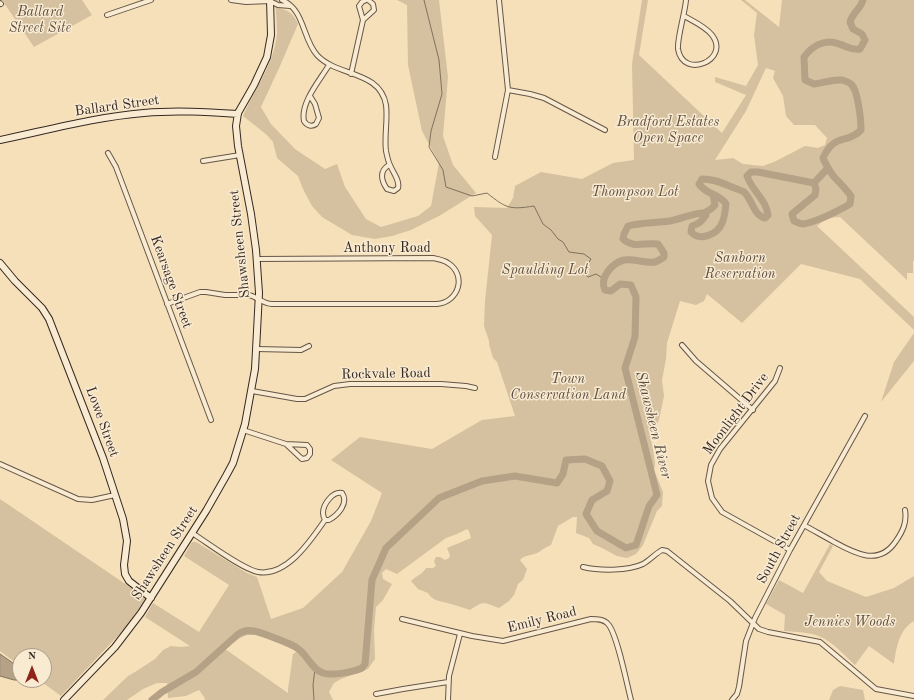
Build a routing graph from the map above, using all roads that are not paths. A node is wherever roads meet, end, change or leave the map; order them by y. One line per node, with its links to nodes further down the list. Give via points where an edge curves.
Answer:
1 (151, 0): 9 (street)
2 (231, 0): 3 (street)
3 (271, 0): 8 (street, via 278,5); 16 (main road, Shawsheen Street, via 271,35 267,57)
4 (282, 0): 8 (street)
5 (367, 0): 11 (street, via 359,6); 11 (street, via 373,4 374,10)
6 (499, 0): 14 (street)
7 (686, 0): 10 (street)
8 (290, 6): 12 (street, via 298,13 311,46)
9 (107, 15)
10 (684, 16): 10 (street, via 678,44 679,52 689,64 704,64 715,53 714,38 709,31)
11 (363, 20): 13 (street)
12 (329, 65): 13 (street); 15 (street)
13 (351, 74): 23 (street, via 373,83 383,96 386,108 385,146)
14 (508, 90): 17 (street, via 544,98); 21 (street)
15 (310, 96): 15 (street, via 303,114 305,122 312,126 319,116)
16 (238, 114): 18 (main road, Ballard Street, via 166,111 144,113 84,122); 20 (main road, Shawsheen Street, via 236,126)
17 (605, 130)
18 (0, 140)
19 (108, 153): 27 (street, Kearsage Street, via 116,167)
20 (240, 155): 22 (street); 24 (main road, Shawsheen Street, via 249,198)
21 (495, 157)
22 (203, 161)
23 (389, 165): 23 (street, via 399,184 394,191 387,189 382,179 383,170)
24 (256, 259): 26 (main road, Shawsheen Street); 26 (street, Anthony Road, via 433,258 448,263 458,277 455,295 442,303 266,304)
25 (0, 263): 40 (main road, Lowe Street, via 50,319)
26 (259, 300): 27 (street, Anthony Road, via 253,296 225,296 200,292); 30 (main road, Shawsheen Street)
27 (168, 304): 36 (street, Kearsage Street)
28 (682, 345): 34 (street, via 696,361)
29 (309, 346): 30 (street, via 301,350)
30 (257, 350): 33 (main road, Shawsheen Street)
31 (780, 368): 34 (street, Moonlight Drive, via 776,382)
32 (475, 388): 33 (street, Rockvale Road, via 441,384 350,384 334,386 305,399)
33 (252, 391): 37 (main road, Shawsheen Street)
34 (753, 410): 45 (street, Moonlight Drive, via 714,458 708,478 710,492 715,504 725,514)
35 (865, 416): 43 (street, South Street)
36 (210, 420)
37 (243, 430): 38 (street); 44 (main road, Shawsheen Street, via 230,470)
38 (286, 444): 38 (street, via 299,458 307,458 310,454 307,445)
39 (0, 464): 40 (street, via 78,499 92,500)
40 (115, 494): 47 (main road, Lowe Street, via 126,537 125,574 129,581)
41 (905, 510): 43 (street, via 905,523 897,540 888,550 872,556 857,554)
42 (325, 520): 42 (street, via 334,517 345,503 342,493 336,492 327,502 323,512); 44 (street, via 297,556 278,570 266,572 250,569)
43 (804, 526): 45 (street, South Street)
44 (192, 533): 47 (main road, Shawsheen Street)
45 (790, 550): 49 (street, South Street)
46 (583, 568): 49 (street, via 625,568 643,564 662,550 667,551 730,601)
47 (151, 598): 54 (main road, Shawsheen Street, via 123,638)
48 (402, 619): 50 (street, Emily Road)
49 (752, 624): 53 (street, via 768,632 820,642 876,689); 57 (street, South Street, via 744,648 739,687)
50 (460, 634): 51 (street); 56 (street, Emily Road, via 503,640 590,619 605,621 612,628)
51 (448, 682): 52 (street); 55 (street)
52 (376, 694)
53 (914, 696)
54 (64, 700)
55 (448, 700)
56 (631, 700)
57 (732, 700)

